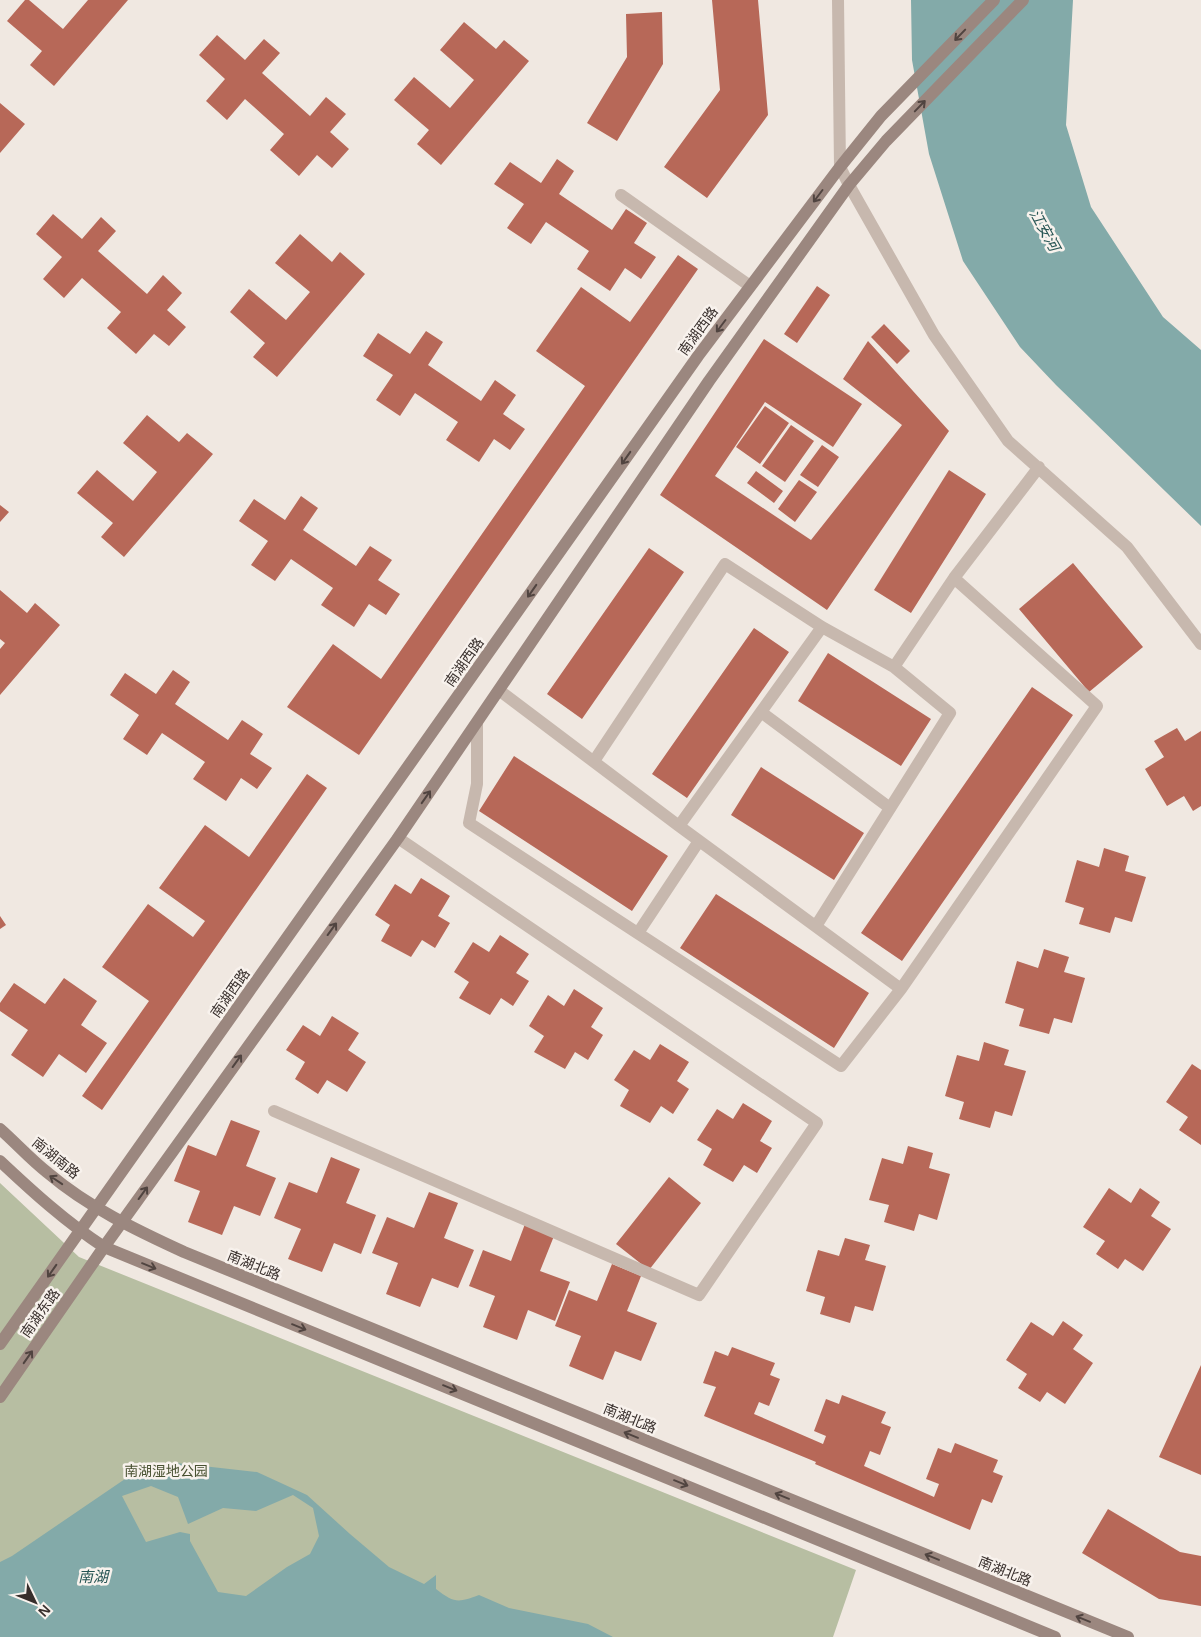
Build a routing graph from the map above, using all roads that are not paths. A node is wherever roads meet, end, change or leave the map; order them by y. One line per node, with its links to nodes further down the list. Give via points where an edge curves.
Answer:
1 (838, 0): 4 (street)
2 (994, 0): 4 (main road, 南湖西路, one-way to 4, via 880,116)
3 (1023, 0): 5 (main road, one-way to 3, via 886,141)
4 (840, 167): 5 (street); 7 (main road, 南湖西路, one-way to 7)
5 (849, 185): 8 (street, via 934,335 1008,441); 13 (main road, via 709,381)
6 (620, 195): 7 (street)
7 (750, 286): 27 (main road, 南湖西路, one-way to 27)
8 (1039, 467): 9 (street); 11 (street, via 1127,546)
9 (954, 578): 12 (street); 23 (street, via 1097,706)
10 (822, 627): 12 (street); 14 (street); 16 (street, via 725,564)
11 (1201, 644)
12 (894, 667): 17 (street, via 950,713)
13 (500, 691): 15 (main road); 16 (street)
14 (761, 712): 17 (street); 18 (street)
15 (477, 724): 19 (main road, one-way to 15); 22 (street, via 477,784 469,823)
16 (594, 761): 18 (street)
17 (890, 808): 21 (street)
18 (679, 826): 20 (street)
19 (398, 838): 24 (street, via 817,1122 698,1295); 28 (main road, one-way to 19)
20 (699, 840): 21 (street); 22 (street)
21 (816, 926): 23 (street)
22 (638, 933): 23 (street, via 841,1066)
23 (901, 989)
24 (274, 1111)
25 (0, 1129): 27 (main road, 南湖南路, one-way to 25, via 48,1174)
26 (0, 1161): 29 (main road)
27 (97, 1207): 28 (main road, 南湖南路); 29 (main road, 南湖西路)
28 (122, 1223): 30 (main road); 34 (main road, 南湖北路, one-way to 28, via 184,1252)
29 (80, 1231): 30 (main road); 31 (main road, 南湖东路, one-way to 31)
30 (104, 1247): 32 (main road, 南湖东路, one-way to 30); 33 (main road, one-way to 33)
31 (0, 1344)
32 (0, 1397)
33 (1055, 1637)
34 (1128, 1637)

